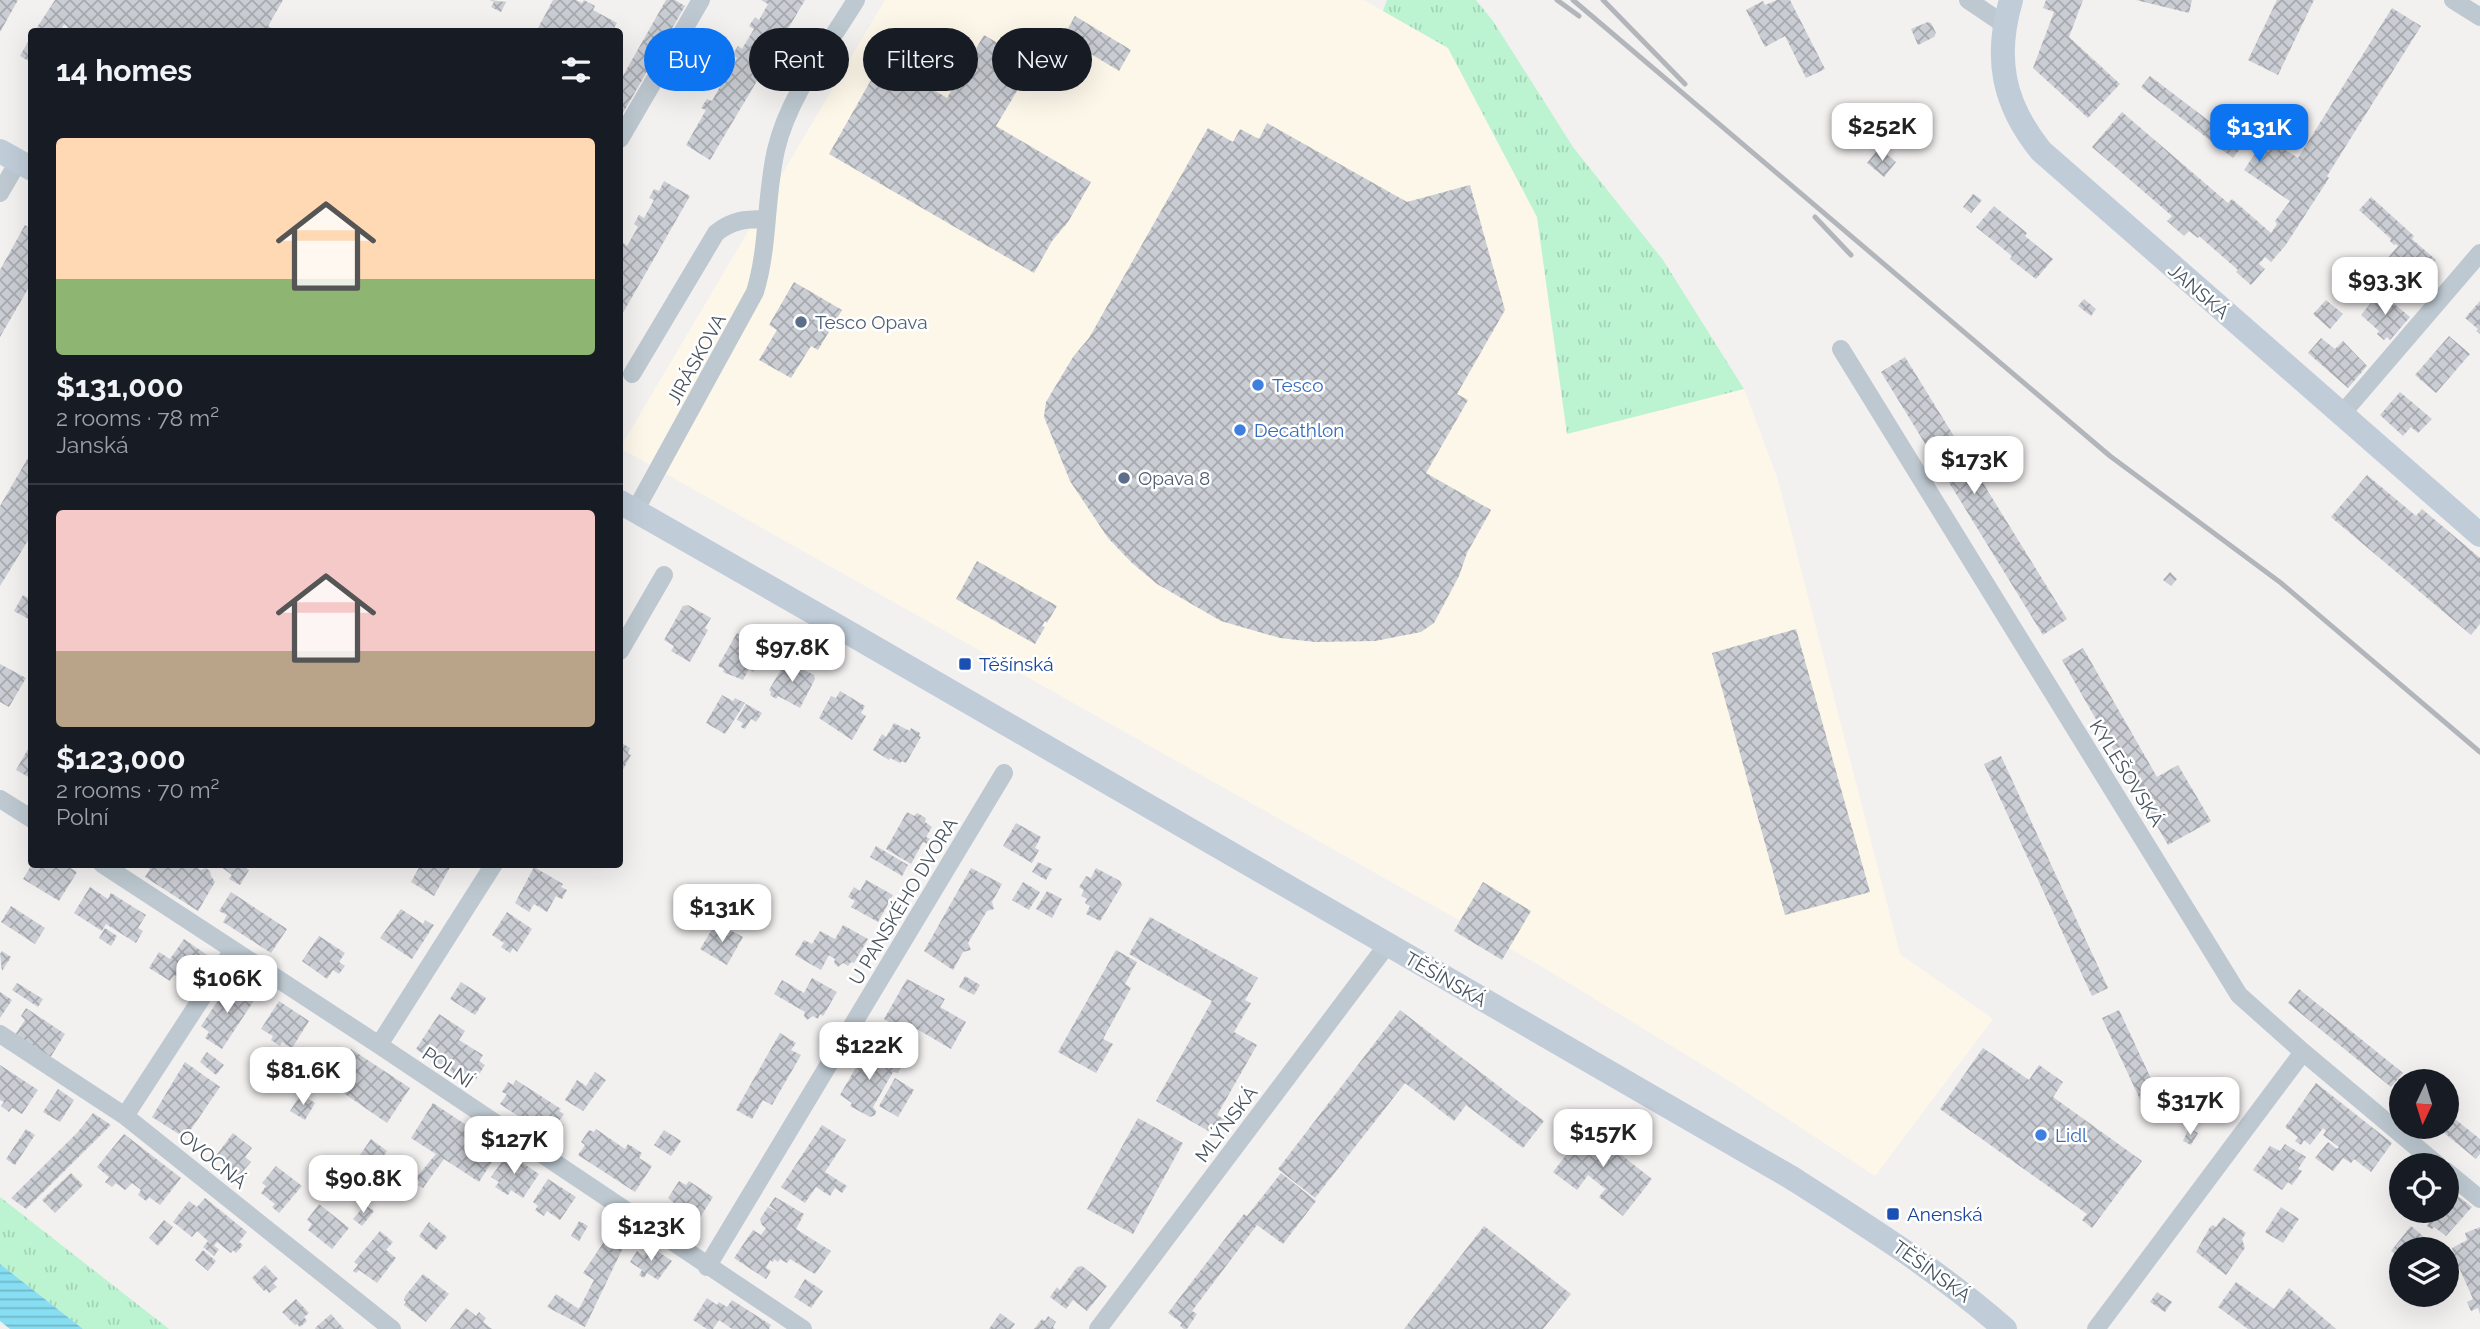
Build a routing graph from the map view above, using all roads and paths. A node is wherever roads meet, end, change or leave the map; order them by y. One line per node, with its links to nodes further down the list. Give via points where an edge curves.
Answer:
1 (701, 0): 8 (street)
2 (856, 0): 11 (street, JIRÁSKOVA, via 791,108 776,148)
3 (1968, 0): 7 (street)
4 (2011, 0): 7 (street, JANSKÁ)
5 (2453, 0): 6 (street)
6 (2480, 17)
7 (2005, 25): 15 (street, JANSKÁ, via 2007,88 2016,115 2041,151)
8 (623, 134)
9 (17, 161): 10 (street)
10 (0, 193)
11 (766, 219): 14 (street, via 728,223 716,233); 16 (street, JIRÁSKOVA, via 765,253 748,308)
12 (2480, 253): 15 (street)
13 (1842, 349): 29 (street, KYLEŠOVSKÁ, via 2239,995)
14 (632, 374)
15 (2341, 415): 17 (street, JANSKÁ)
16 (627, 507): 25 (street, TĚŠÍNSKÁ)
17 (2480, 535)
18 (664, 575): 19 (street)
19 (623, 646)
20 (1004, 773): 34 (street, U PANSKÉHO DVORA)
21 (0, 799): 22 (street)
22 (28, 816)
23 (108, 868): 26 (street, POLNÍ)
24 (491, 868): 28 (street)
25 (1387, 945): 37 (street, MLÝNSKÁ); 38 (street, TĚŠÍNSKÁ, via 1792,1178 1898,1246)
26 (233, 950): 28 (street, POLNÍ); 30 (street)
27 (0, 1034): 30 (street, OVOCNÁ)
28 (379, 1045): 34 (street, POLNÍ)
29 (2303, 1052): 31 (street, KYLEŠOVSKÁ); 39 (street)
30 (125, 1116): 35 (street, OVOCNÁ)
31 (2423, 1153)
32 (2459, 1182): 33 (street)
33 (2480, 1199)
34 (707, 1267): 36 (street, POLNÍ)
35 (393, 1329)
36 (803, 1329)
37 (1098, 1329)
38 (2005, 1329)
39 (2096, 1329)

